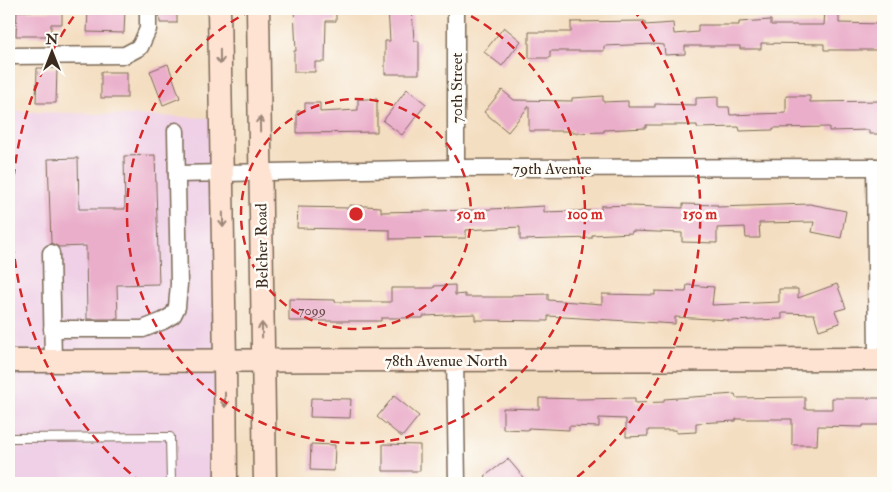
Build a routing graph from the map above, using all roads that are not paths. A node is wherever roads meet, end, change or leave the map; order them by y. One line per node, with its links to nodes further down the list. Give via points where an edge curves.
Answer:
1 (148, 9): 5 (street, via 148,29 140,47 125,55)
2 (219, 9): 11 (main road, one-way to 11)
3 (258, 9): 9 (main road, Belcher Road, one-way to 3)
4 (456, 9): 8 (street, 70th Street)
5 (9, 56)
6 (176, 131): 10 (street)
7 (879, 167): 8 (street, 79th Avenue); 15 (street)
8 (456, 168): 9 (street, 79th Avenue)
9 (260, 173): 11 (street, 79th Avenue); 19 (main road, Belcher Road, one-way to 9)
10 (177, 174): 11 (street, 79th Avenue); 13 (street, via 179,284 177,307 172,315 143,329)
11 (222, 174): 18 (main road, one-way to 18)
12 (51, 252): 13 (street)
13 (52, 329): 17 (street)
14 (455, 359): 15 (main road, 78th Avenue North); 19 (main road, 78th Avenue North); 24 (street)
15 (880, 359)
16 (9, 361): 17 (main road, 78th Avenue North)
17 (53, 361): 18 (main road, 78th Avenue North)
18 (225, 361): 19 (main road, 78th Avenue North); 22 (main road, one-way to 22)
19 (263, 361): 23 (main road, Belcher Road)
20 (9, 438): 21 (lane, via 170,437)
21 (170, 483)
22 (226, 483)
23 (265, 483)
24 (457, 483)

